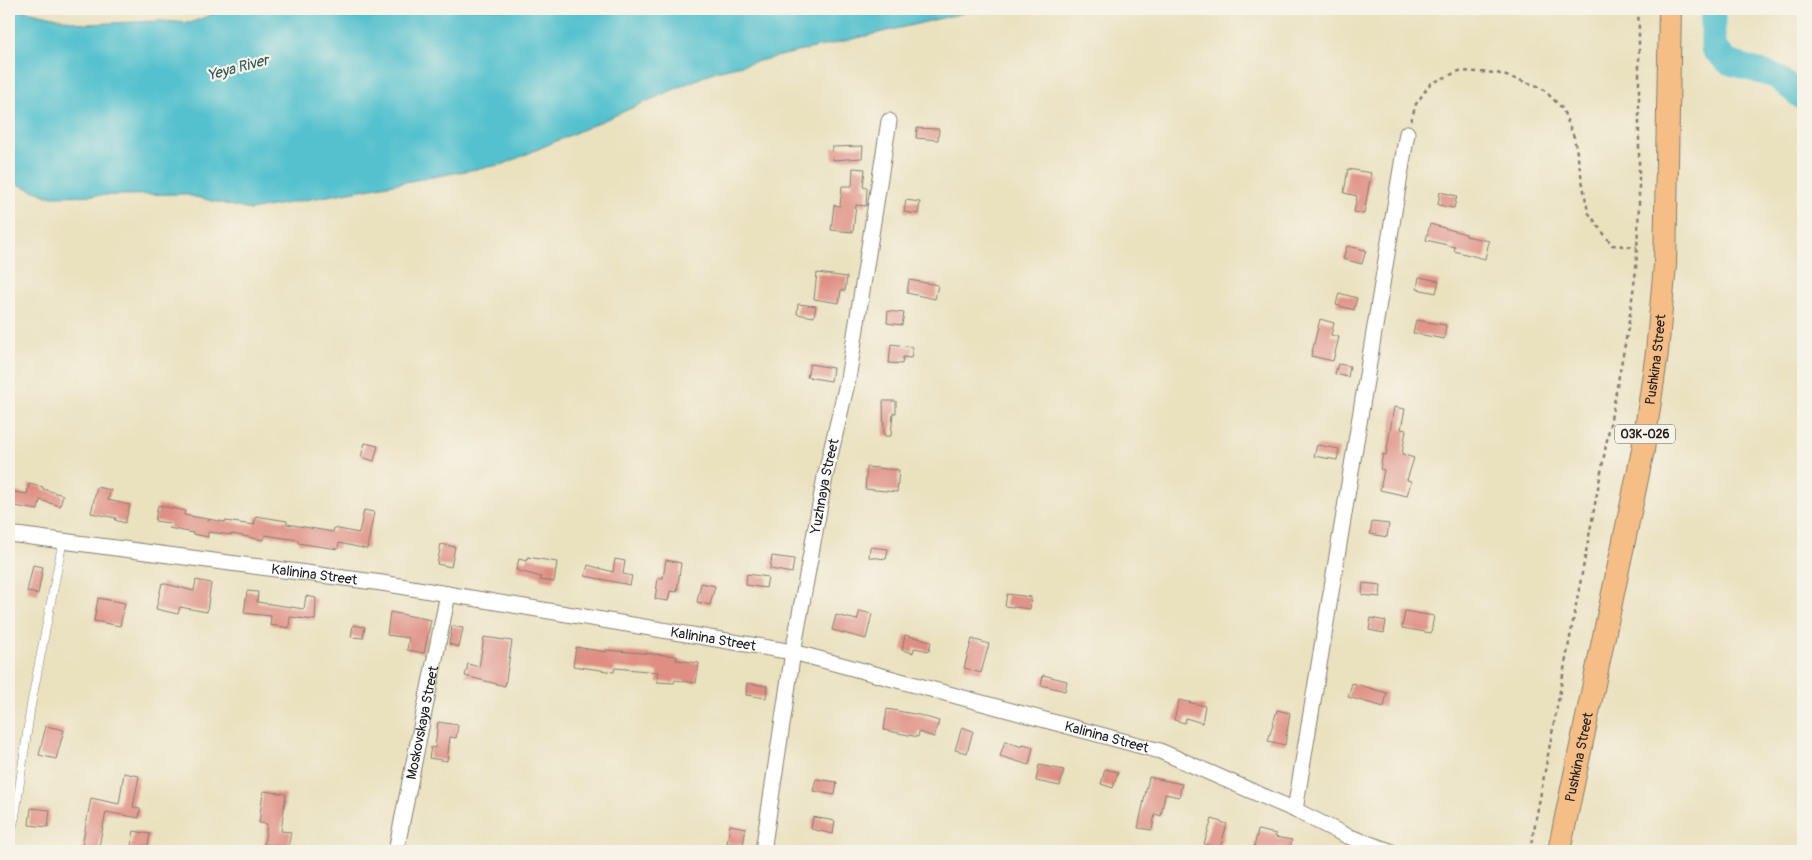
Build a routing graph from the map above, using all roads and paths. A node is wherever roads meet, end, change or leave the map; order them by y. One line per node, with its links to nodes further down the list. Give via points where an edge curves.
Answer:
1 (1638, 9): 5 (path)
2 (1670, 9): 16 (main road, Pushkina Street / 03К-026, via 1665,256 1657,352 1643,450)
3 (889, 121): 9 (street, Yuzhnaya Street, via 848,379 825,477)
4 (1407, 133): 5 (path, via 1416,104 1430,84 1460,71 1496,73 1541,87 1562,108 1574,137 1588,212 1612,245); 10 (street)
5 (1637, 247): 15 (path, via 1619,382)
6 (9, 534): 7 (street, Kalinina Street)
7 (63, 540): 8 (street, Kalinina Street); 11 (lane)
8 (448, 594): 9 (street, Kalinina Street); 12 (street, Moskovskaya Street)
9 (793, 652): 10 (street, Kalinina Street, via 1160,751); 13 (street, Yuzhnaya Street)
10 (1295, 810): 14 (street, Kalinina Street, via 1347,836)
11 (9, 838)
12 (396, 851)
13 (763, 851)
14 (1390, 851)
15 (1530, 851)
16 (1559, 851)

